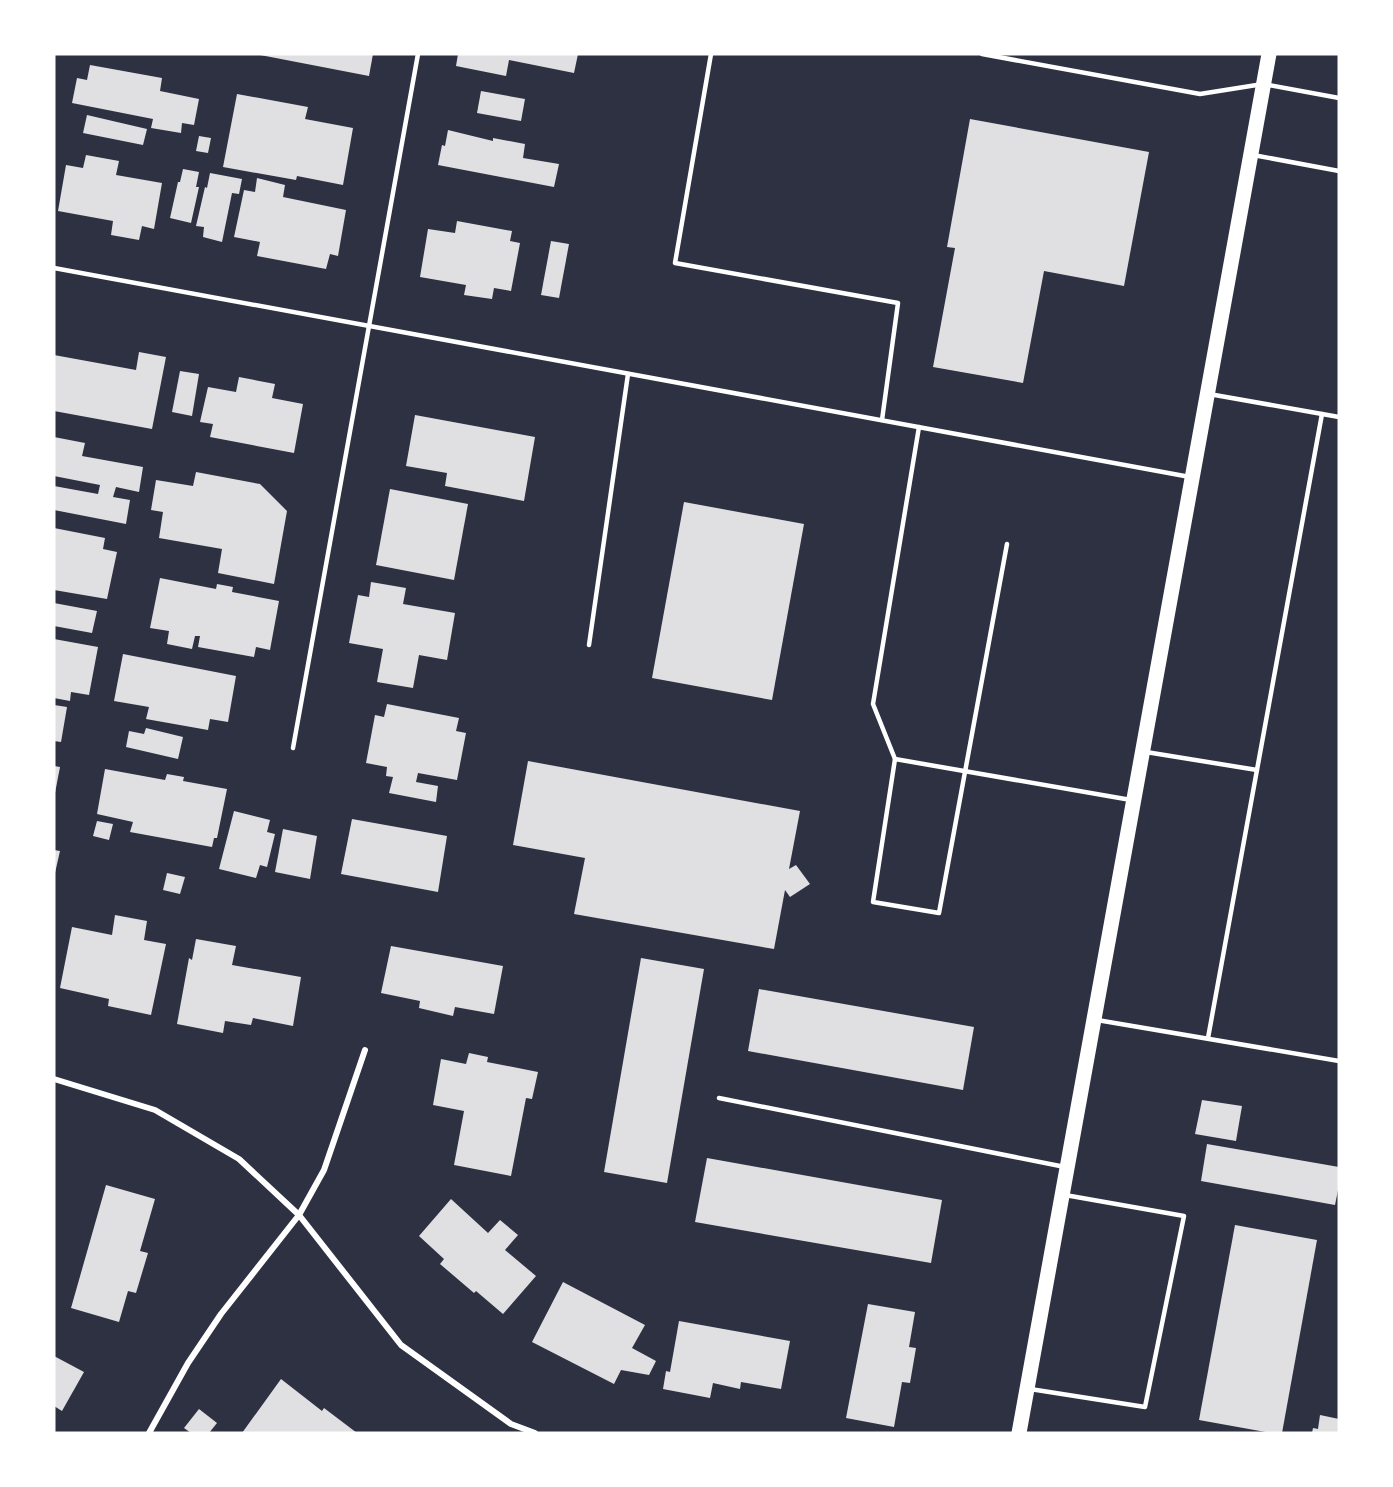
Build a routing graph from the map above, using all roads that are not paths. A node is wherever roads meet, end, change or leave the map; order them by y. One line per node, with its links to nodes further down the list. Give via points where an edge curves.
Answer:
1 (418, 54): 10 (lane)
2 (711, 54): 15 (lane, via 675,263 898,303)
3 (982, 54): 5 (lane, via 1200,94)
4 (1269, 54): 5 (main road)
5 (1263, 84): 6 (lane); 7 (main road)
6 (1339, 98)
7 (1250, 155): 8 (lane); 12 (main road)
8 (1339, 171)
9 (54, 268): 10 (lane)
10 (368, 325): 11 (lane); 20 (lane)
11 (628, 374): 15 (lane); 19 (lane)
12 (1207, 394): 13 (lane); 17 (main road)
13 (1322, 414): 14 (lane); 23 (lane)
14 (1339, 417)
15 (882, 420): 16 (lane)
16 (920, 427): 17 (lane); 22 (lane, via 873,704)
17 (1192, 477): 21 (main road)
18 (1007, 544): 24 (lane)
19 (589, 645)
20 (293, 748)
21 (1143, 752): 23 (lane); 25 (main road)
22 (895, 759): 24 (lane); 24 (lane, via 873,902 939,913)
23 (1257, 770): 27 (lane)
24 (966, 772): 25 (lane)
25 (1134, 800): 26 (main road)
26 (1095, 1019): 27 (lane); 32 (main road)
27 (1208, 1038): 29 (lane)
28 (365, 1050): 34 (street, via 324,1170)
29 (1339, 1061)
30 (54, 1079): 34 (street, via 155,1110 239,1160)
31 (719, 1098): 32 (lane)
32 (1068, 1168): 33 (main road)
33 (1062, 1195): 35 (main road); 35 (lane, via 1184,1216 1145,1407)
34 (299, 1215): 36 (street, via 221,1314); 37 (street, via 401,1345 511,1424)
35 (1027, 1389): 38 (main road)
36 (149, 1433)
37 (535, 1433)
38 (1019, 1433)

